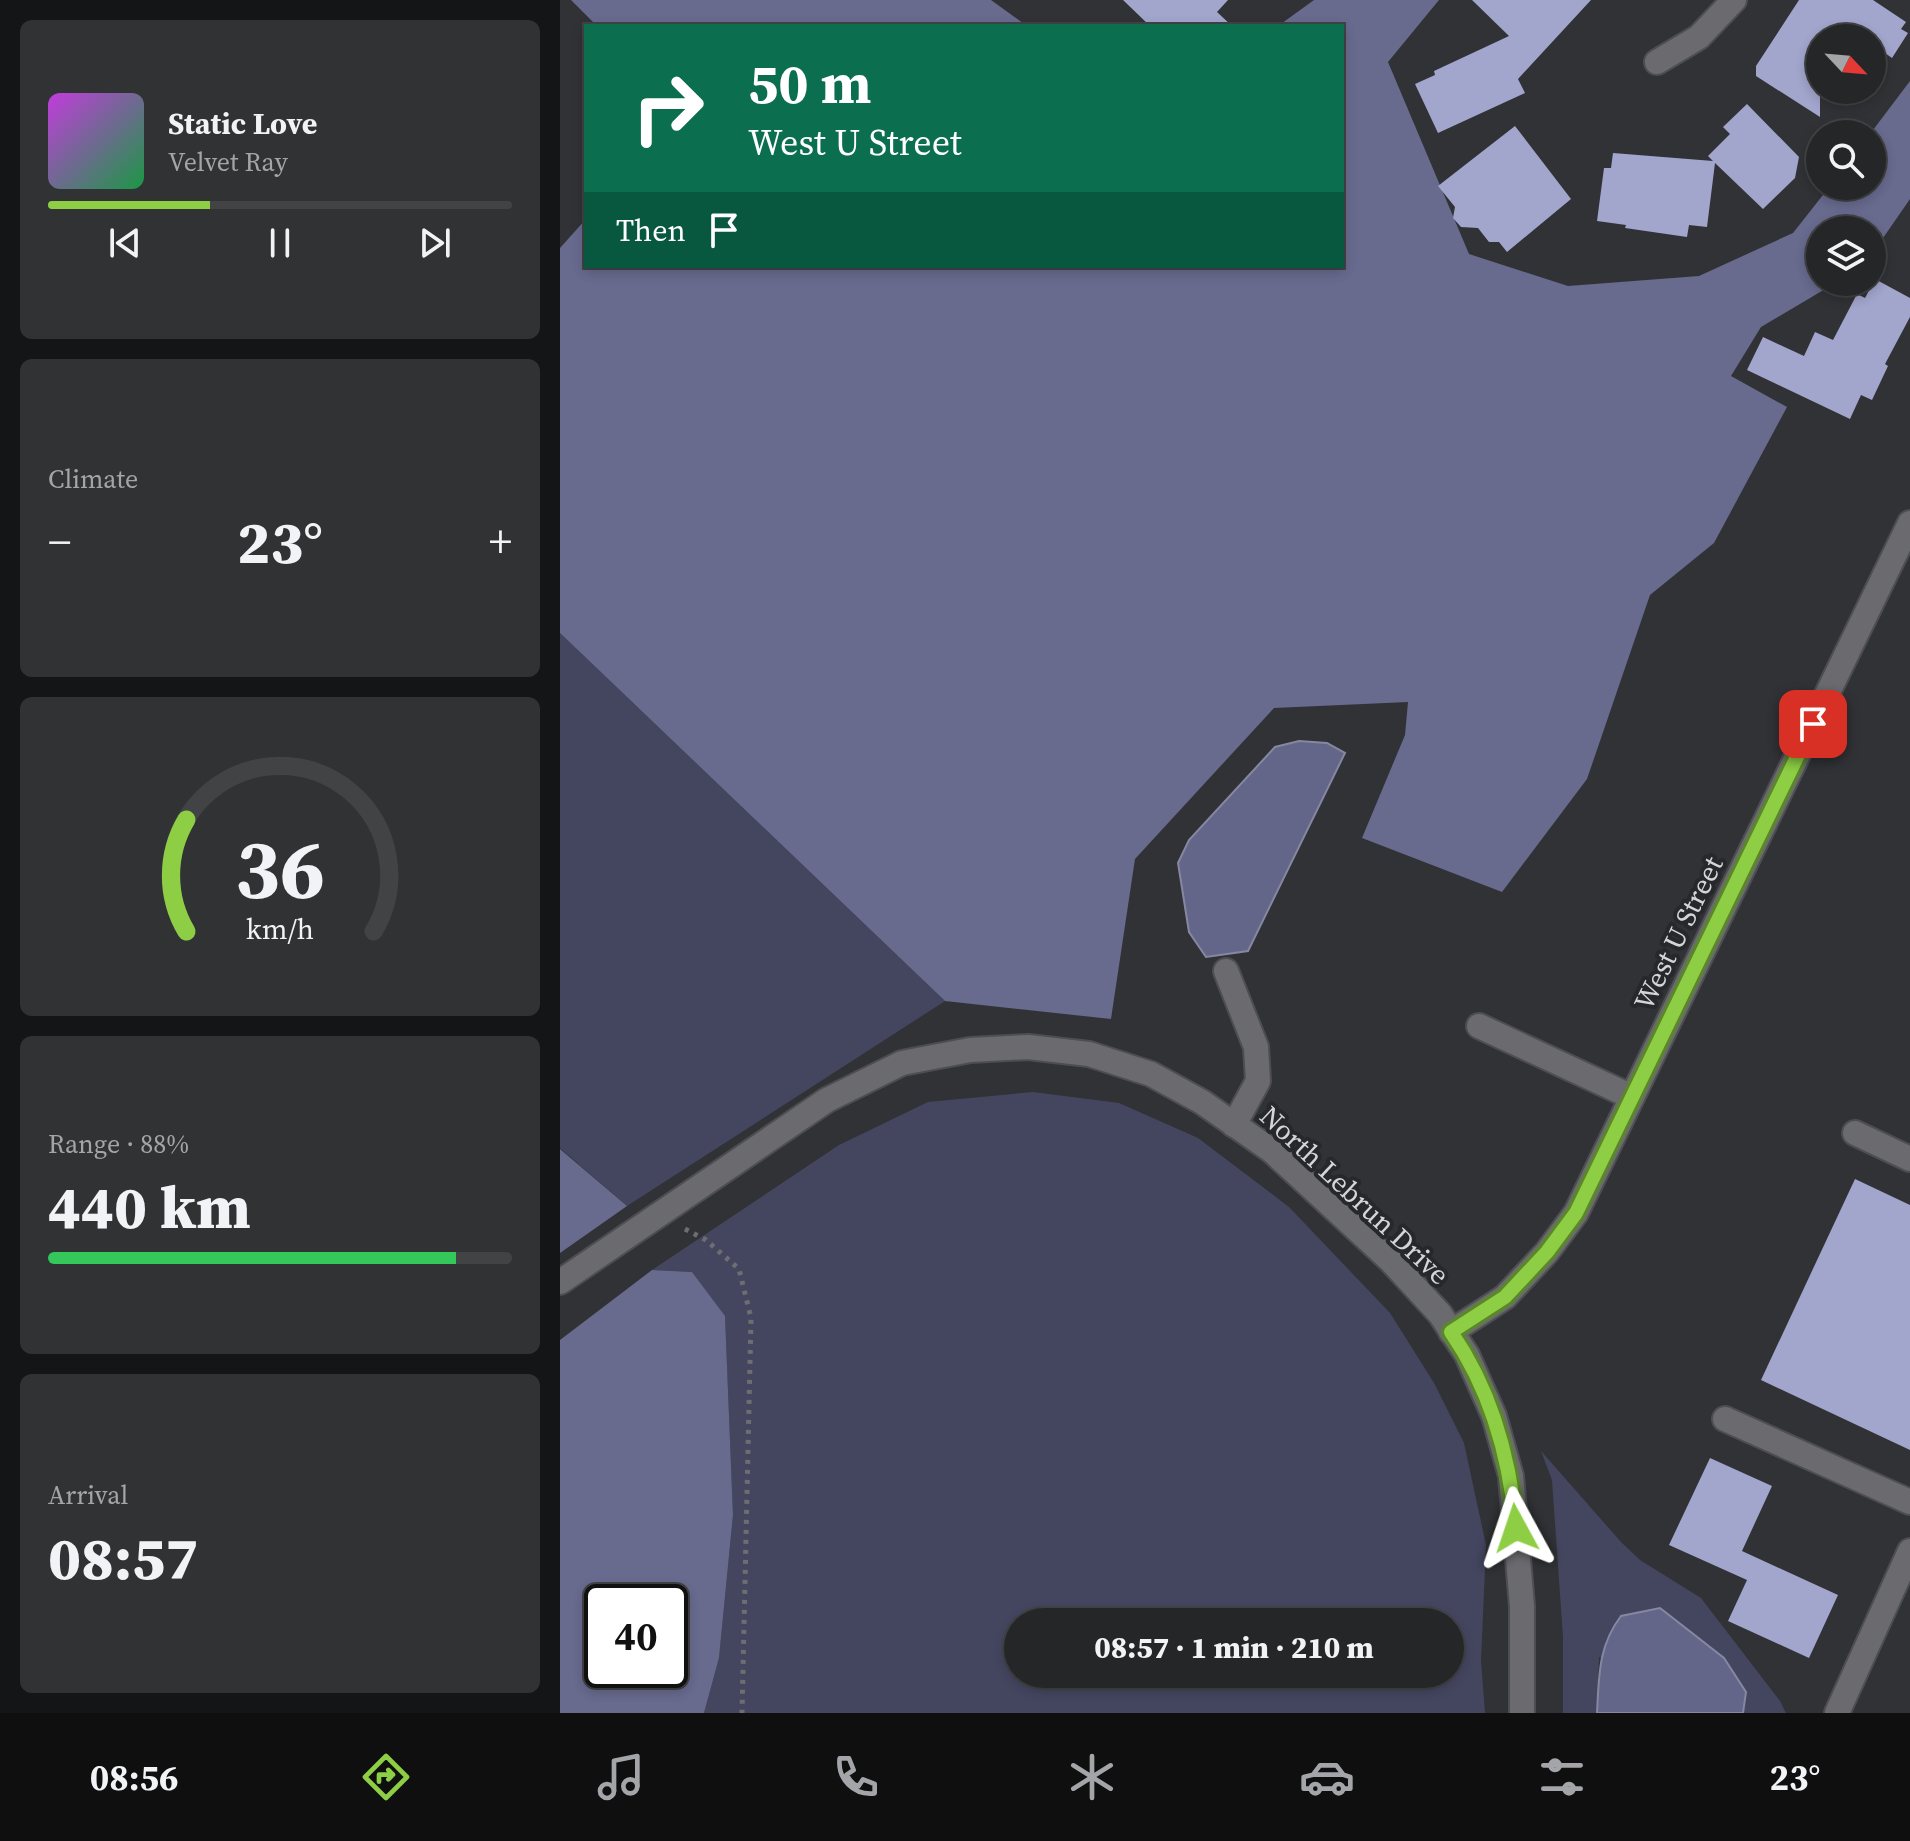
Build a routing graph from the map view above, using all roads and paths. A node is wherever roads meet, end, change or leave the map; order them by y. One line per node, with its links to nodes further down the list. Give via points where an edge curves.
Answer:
1 (1734, 0): 2 (street, via 1699,37)
2 (1657, 62)
3 (1910, 523): 6 (street, West U Street)
4 (1226, 971): 7 (street, via 1256,1047 1258,1081)
5 (1479, 1026): 6 (street)
6 (1632, 1097): 12 (street, West U Street, via 1576,1213 1547,1252 1505,1297)
7 (1234, 1125): 10 (street, North Lebrun Drive, via 1151,1074 1089,1054 1028,1047 970,1050 902,1063 827,1100); 12 (street, North Lebrun Drive, via 1272,1151 1391,1261)
8 (1855, 1133): 9 (street)
9 (1910, 1159)
10 (659, 1215): 11 (street, North Lebrun Drive); 16 (path, via 706,1240 739,1269 751,1318)
11 (560, 1282)
12 (1451, 1332): 17 (street, North Lebrun Drive, via 1494,1416 1511,1476 1522,1606)
13 (1725, 1419): 14 (street)
14 (1910, 1502)
15 (1910, 1551): 18 (street)
16 (742, 1713)
17 (1522, 1713)
18 (1837, 1713)

